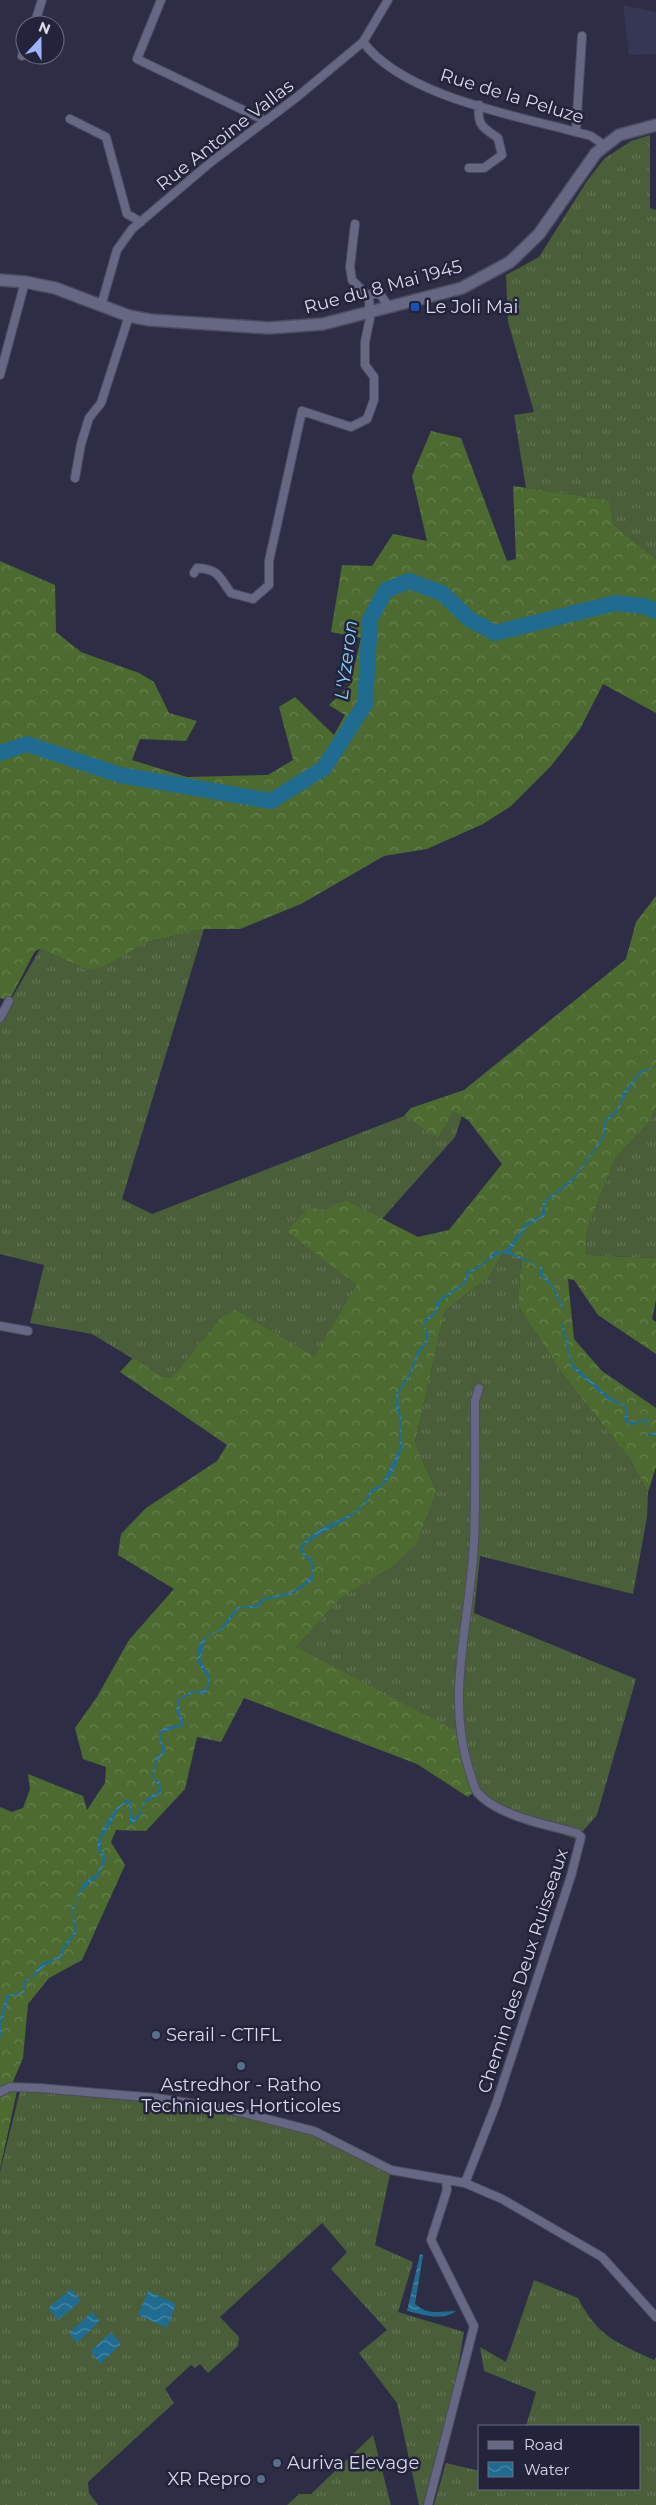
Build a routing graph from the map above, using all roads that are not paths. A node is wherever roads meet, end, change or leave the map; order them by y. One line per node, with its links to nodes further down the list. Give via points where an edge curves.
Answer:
1 (42, 0): 4 (street)
2 (161, 0): 9 (street, via 137,60)
3 (388, 0): 6 (street, Rue Antoine Vallas)
4 (37, 15)
5 (582, 36): 11 (street)
6 (363, 42): 7 (street, Rue de la Peluze, via 396,73 453,98); 9 (street, Rue Antoine Vallas)
7 (479, 105): 11 (street, Rue de la Peluze); 13 (street, via 477,118 498,138 502,155 484,168)
8 (70, 119): 14 (street, via 106,136 127,214)
9 (266, 121): 14 (street, Rue Antoine Vallas, via 211,162)
10 (656, 124): 12 (main road, Rue du 8 Mai 1945, via 619,135)
11 (576, 131): 12 (street, Rue de la Peluze)
12 (604, 145): 20 (main road, Rue du 8 Mai 1945, via 538,234 510,262 462,288)
13 (469, 168)
14 (141, 222): 19 (street, Rue Antoine Vallas, via 117,250)
15 (356, 224): 18 (street, via 350,267 352,280)
16 (0, 280): 17 (main road, Rue du 8 Mai 1945)
17 (25, 282): 19 (main road, Rue du 8 Mai 1945, via 55,288); 23 (street)
18 (369, 297): 20 (street, via 380,294); 21 (street)
19 (101, 306): 22 (main road, Rue du 8 Mai 1945)
20 (389, 307): 21 (main road, Rue du 8 Mai 1945)
21 (368, 312): 22 (main road, Rue du 8 Mai 1945, via 323,324 269,328 174,323); 25 (street, via 365,365 374,377 374,400 366,419 351,427 302,411 269,560 269,585 253,599 231,593 217,573 208,568 197,568)
22 (129, 316): 24 (street, via 100,403 89,418)
23 (0, 376)
24 (75, 478)
25 (194, 574)
26 (9, 1001): 27 (street)
27 (0, 1018)
28 (0, 1326): 29 (street)
29 (28, 1331)
30 (479, 1388): 33 (street, Chemin des Deux Ruisseaux, via 475,1401 474,1544 459,1680 461,1734 467,1763 476,1790 486,1800 506,1812 582,1837 499,2096)
31 (0, 2092): 32 (street, via 10,2087 49,2089 157,2098 232,2110 314,2132 391,2170)
32 (446, 2181): 33 (street); 35 (street, via 431,2240 474,2326)
33 (465, 2183): 34 (street, via 502,2200 602,2257)
34 (656, 2317)
35 (428, 2505)

